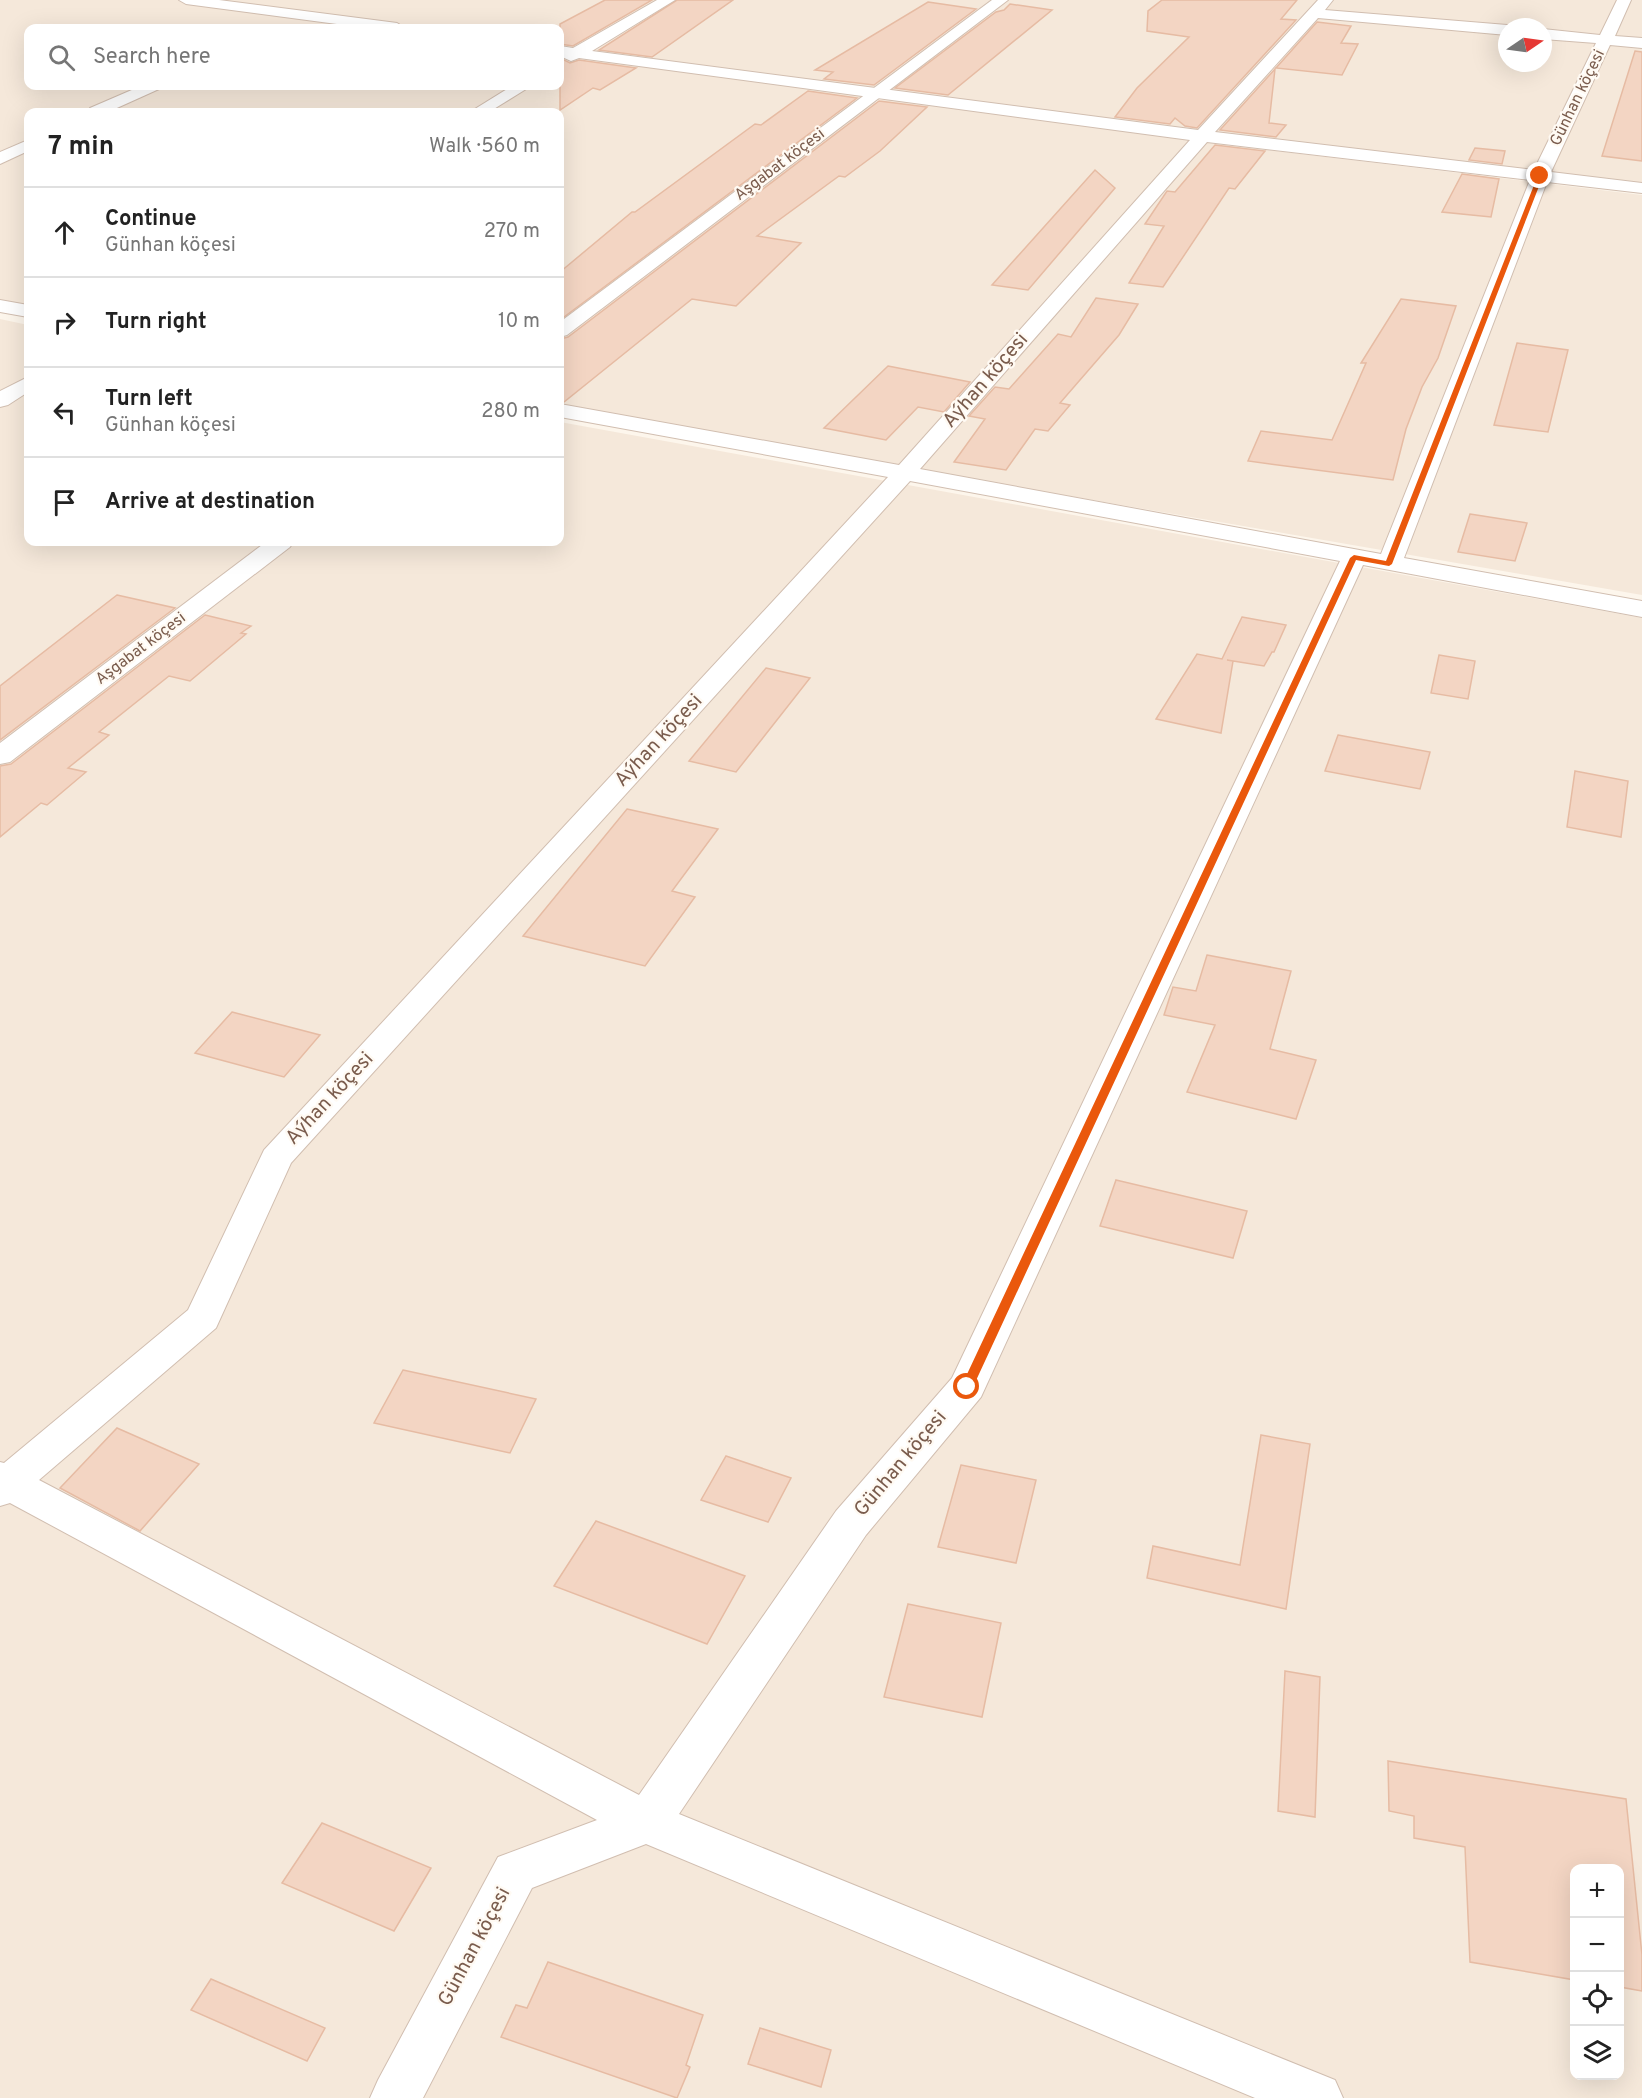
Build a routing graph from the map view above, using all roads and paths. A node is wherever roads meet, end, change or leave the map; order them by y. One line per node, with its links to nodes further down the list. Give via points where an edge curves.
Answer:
1 (186, 0): 7 (street)
2 (668, 0): 14 (street)
3 (1002, 0): 17 (street, Aşgabat köçesi)
4 (1624, 0): 12 (street, Günhan köçesi)
5 (321, 5): 7 (street)
6 (1320, 6): 10 (street); 20 (street, Aýhan köçesi)
7 (299, 15): 8 (street); 9 (street)
8 (280, 24)
9 (367, 24)
10 (1498, 29)
11 (1552, 35): 12 (street)
12 (1607, 39): 13 (street); 23 (street, Günhan köçesi)
13 (1642, 43)
14 (568, 52): 17 (street)
15 (144, 90): 18 (street)
16 (516, 90): 19 (street)
17 (876, 94): 20 (street); 27 (street, Aşgabat köçesi)
18 (105, 108)
19 (485, 108)
20 (1202, 136): 23 (street); 31 (street, Aýhan köçesi)
21 (24, 147): 22 (street)
22 (0, 159)
23 (1540, 176): 24 (street); 33 (street, Günhan köçesi)
24 (1642, 188)
25 (0, 306): 26 (street)
26 (24, 310)
27 (564, 328)
28 (24, 385): 29 (street)
29 (0, 400)
30 (564, 411): 31 (street)
31 (904, 474): 33 (street); 36 (street, Aýhan köçesi, via 276,1158 203,1318)
32 (276, 546): 35 (street, Aşgabat köçesi)
33 (1371, 561): 34 (street); 37 (street, Günhan köçesi, via 967,1387 851,1523)
34 (1642, 609)
35 (0, 756)
36 (3, 1483): 37 (street)
37 (646, 1823): 38 (street, Günhan köçesi, via 515,1872); 39 (street)
38 (396, 2098)
39 (1317, 2098)

